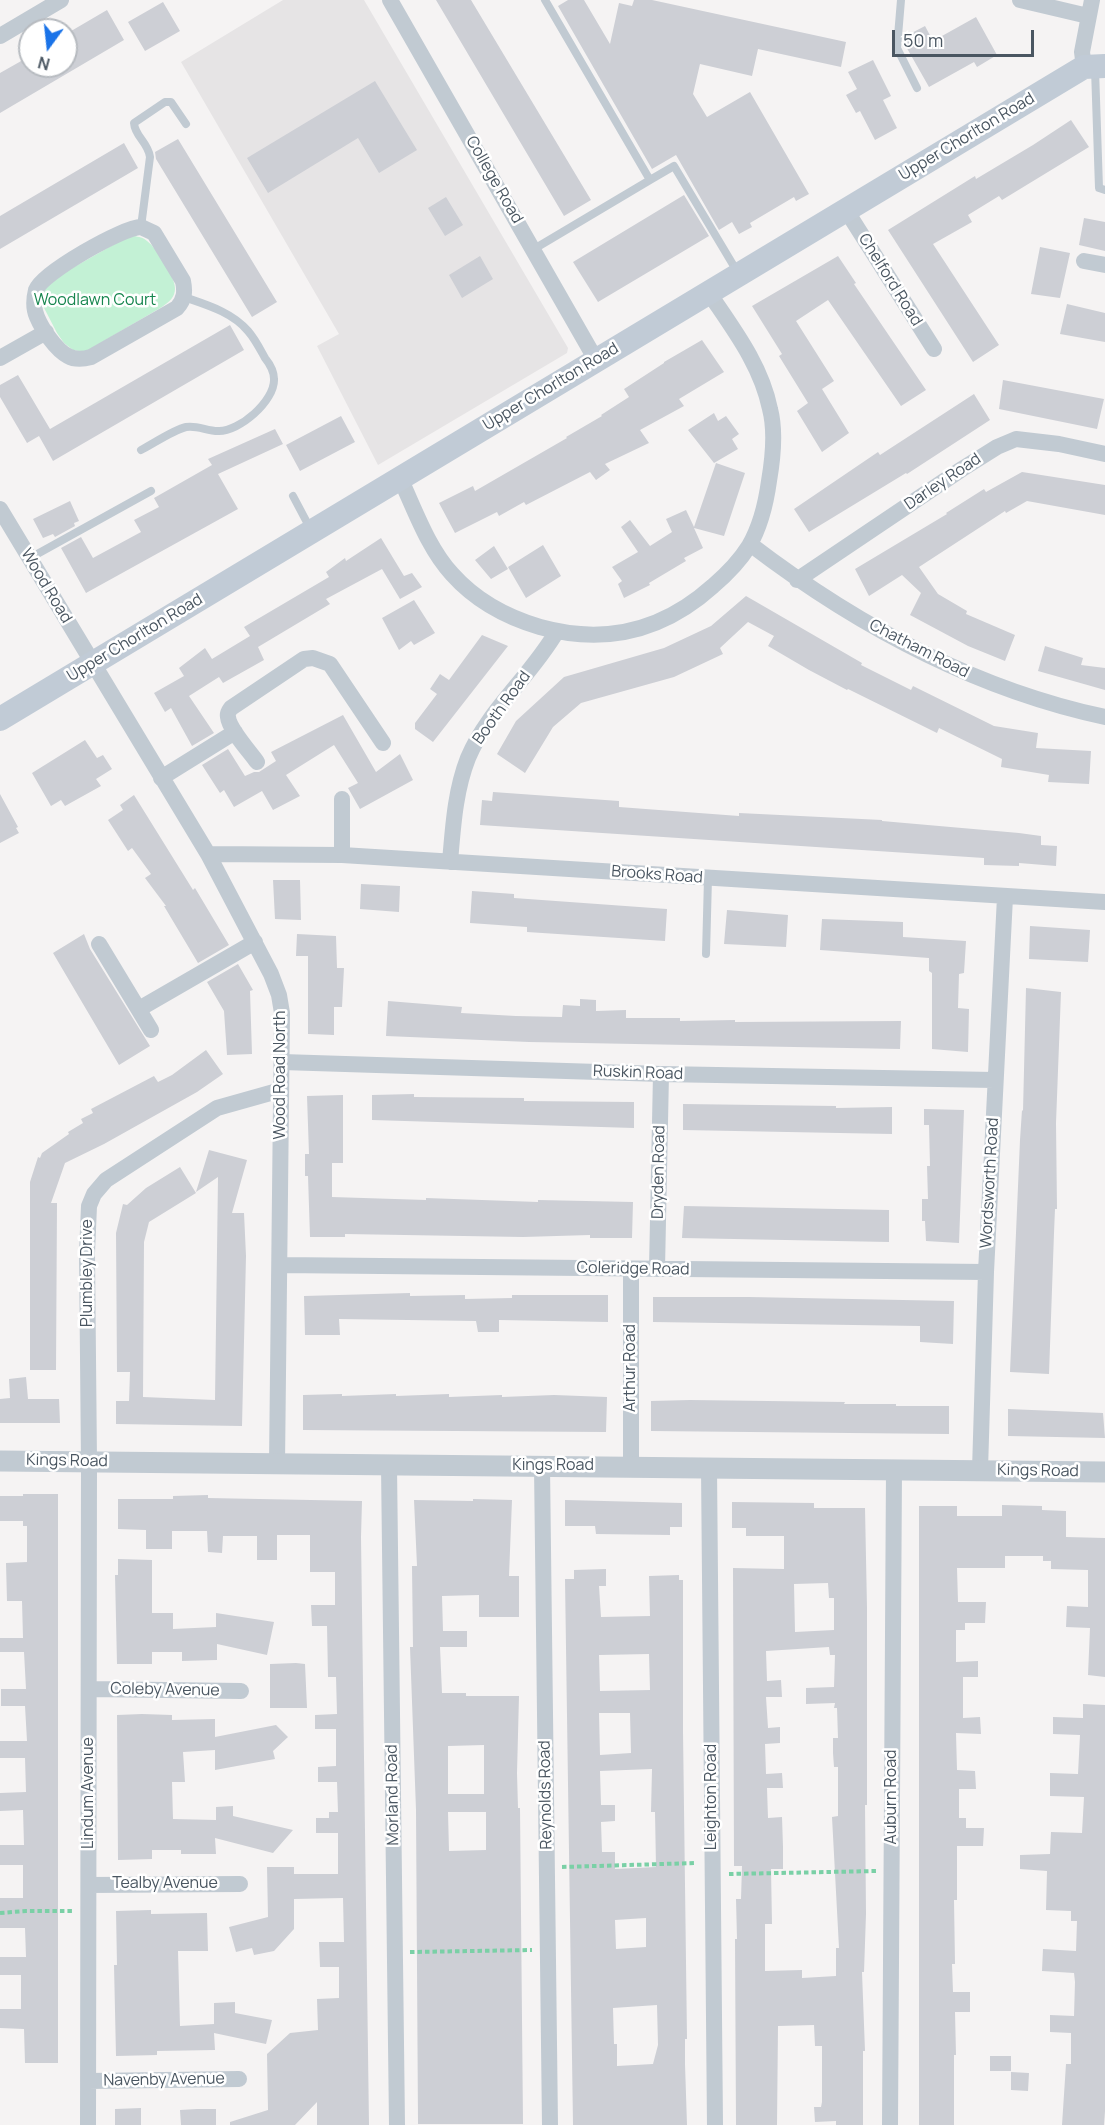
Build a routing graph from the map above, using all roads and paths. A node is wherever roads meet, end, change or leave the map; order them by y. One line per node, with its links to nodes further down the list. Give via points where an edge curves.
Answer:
1 (61, 0): 7 (street)
2 (390, 0): 15 (street, College Road)
3 (545, 0): 11 (lane)
4 (901, 0): 9 (lane, via 897,48)
5 (1020, 0): 6 (street)
6 (1090, 8): 8 (street, via 1082,52)
7 (0, 36)
8 (1094, 66): 12 (lane, via 1099,188); 13 (main road, Upper Chorlton Road)
9 (917, 88)
10 (186, 124): 14 (lane, via 171,102 134,123 134,129 149,148 150,158)
11 (650, 180): 15 (lane); 18 (lane, via 674,166)
12 (1105, 190)
13 (846, 210): 18 (main road, Upper Chorlton Road); 22 (street, Chelford Road)
14 (141, 227): 20 (street, via 154,234 170,258 183,280); 21 (street, via 130,228 88,250 41,280 34,299 37,317)
15 (534, 249): 24 (street, College Road)
16 (1084, 261): 17 (street)
17 (1105, 265)
18 (739, 274): 19 (main road, Upper Chorlton Road)
19 (709, 293): 24 (main road, Upper Chorlton Road); 32 (street, via 760,374 771,411 774,442 767,497)
20 (184, 297): 21 (street, via 177,308 86,358 67,356); 25 (lane, via 236,319 270,365 274,379 271,391 260,409 242,424 219,432 185,427)
21 (46, 332): 23 (street)
22 (934, 349)
23 (0, 358)
24 (596, 360): 27 (main road, Upper Chorlton Road)
25 (141, 450)
26 (1105, 454): 34 (street, Darley Road, via 1016,439 962,469)
27 (400, 478): 31 (main road, Upper Chorlton Road); 35 (street, via 434,549 451,573 499,612)
28 (151, 491): 33 (lane)
29 (293, 496): 31 (lane)
30 (0, 509): 33 (street, Wood Road)
31 (312, 531): 36 (main road, Upper Chorlton Road)
32 (750, 544): 34 (street, Chatham Road); 35 (street, via 733,568 711,588 663,620 607,635)
33 (30, 558): 36 (street, Wood Road)
34 (797, 580): 37 (street, Chatham Road, via 893,637 971,676 1045,702)
35 (557, 632): 46 (street, Booth Road, via 489,721 468,758 453,819)
36 (93, 663): 38 (main road, Upper Chorlton Road); 42 (street, Wood Road North)
37 (1105, 717)
38 (0, 719)
39 (235, 732): 40 (street, via 228,718 231,708 304,659 313,658 330,664); 41 (street); 42 (street)
40 (383, 743)
41 (258, 762)
42 (161, 778): 44 (street, Wood Road North)
43 (342, 799): 45 (street)
44 (208, 854): 45 (street, Brooks Road); 50 (street, Wood Road North)
45 (342, 855): 46 (street, Brooks Road)
46 (450, 862): 47 (street, Brooks Road)
47 (708, 878): 48 (street, Brooks Road); 52 (lane)
48 (1005, 897): 49 (street, Brooks Road); 57 (street, Wordsworth Road)
49 (1105, 902)
50 (255, 942): 53 (street); 55 (street, Wood Road North, via 279,995)
51 (99, 944): 53 (street)
52 (706, 954)
53 (139, 1009): 54 (street)
54 (151, 1030)
55 (282, 1062): 56 (street, Ruskin Road); 58 (street, Wood Road North)
56 (661, 1074): 57 (street, Ruskin Road); 61 (street, Dryden Road)
57 (994, 1080): 62 (street, Wordsworth Road)
58 (281, 1090): 59 (street, Wood Road North); 64 (street, Plumbley Drive, via 217,1108 106,1180 93,1194 87,1253)
59 (280, 1265): 60 (street, Coleridge Road); 65 (street, Wood Road North)
60 (632, 1269): 61 (street, Coleridge Road); 68 (street, Arthur Road)
61 (657, 1269): 62 (street, Coleridge Road)
62 (986, 1272): 71 (street, Wordsworth Road)
63 (0, 1461): 64 (street, Kings Road)
64 (90, 1462): 65 (street, Kings Road); 73 (street, Lindum Avenue)
65 (277, 1464): 66 (street, Kings Road)
66 (388, 1466): 67 (street, Kings Road); 83 (street, Morland Road)
67 (542, 1466): 68 (street, Kings Road); 75 (street, Reynolds Road)
68 (631, 1466): 69 (street, Kings Road)
69 (710, 1468): 70 (street, Kings Road); 76 (street, Leighton Road)
70 (894, 1470): 71 (street, Kings Road); 77 (street, Auburn Road)
71 (980, 1470): 72 (street, Kings Road)
72 (1105, 1472)
73 (90, 1689): 74 (street, Coleby Avenue); 78 (street, Lindum Avenue)
74 (241, 1691)
75 (546, 1867): 76 (path); 82 (street, Reynolds Road)
76 (713, 1868): 77 (path); 89 (street, Leighton Road)
77 (892, 1871): 90 (street, Auburn Road)
78 (89, 1884): 79 (street, Tealby Avenue); 80 (street, Lindum Avenue)
79 (240, 1884)
80 (89, 1911): 81 (path); 85 (street, Lindum Avenue)
81 (0, 1913)
82 (548, 1950): 83 (path); 88 (street, Reynolds Road)
83 (395, 1952): 87 (street, Morland Road)
84 (239, 2079): 85 (street, Navenby Avenue)
85 (88, 2081): 86 (street, Lindum Avenue)
86 (88, 2125)
87 (397, 2125)
88 (550, 2125)
89 (715, 2125)
90 (890, 2125)

